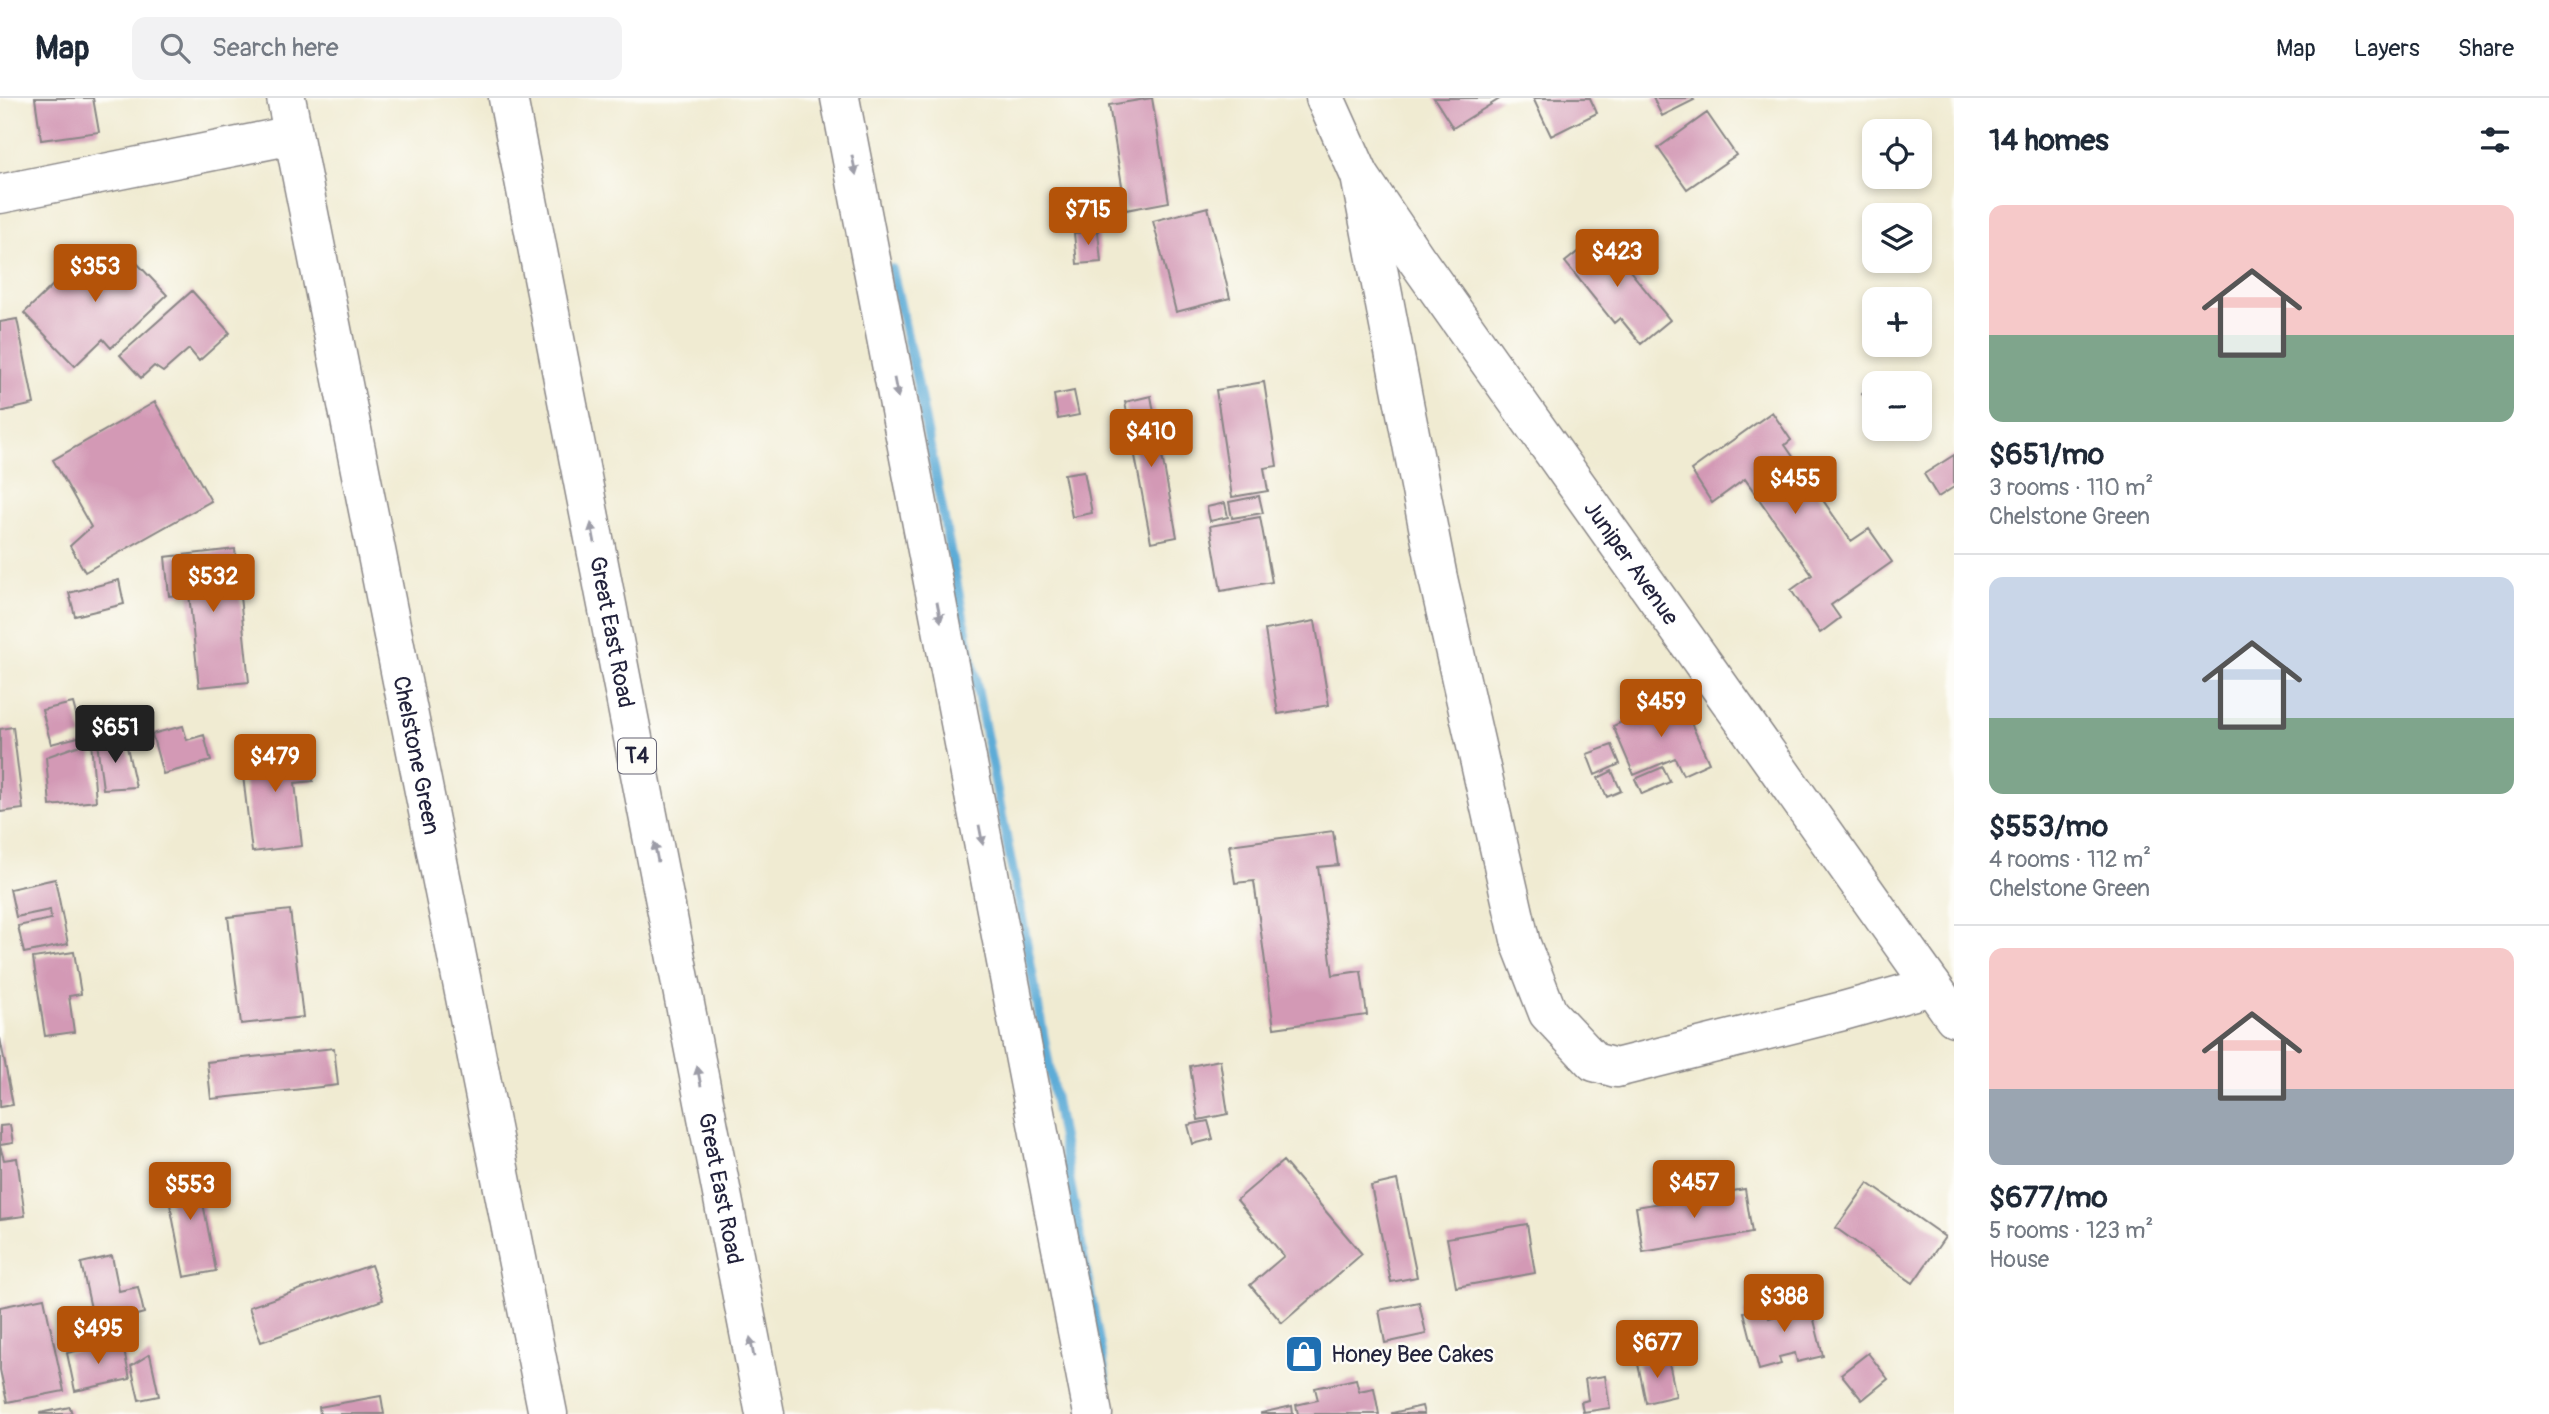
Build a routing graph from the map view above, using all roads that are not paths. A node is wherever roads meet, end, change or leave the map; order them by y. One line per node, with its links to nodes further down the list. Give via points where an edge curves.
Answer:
1 (286, 98): 5 (street, Chelstone Green)
2 (508, 98): 11 (street, Great East Road / T4, one-way to 2)
3 (840, 98): 12 (street, one-way to 12)
4 (1325, 98): 6 (street, Juniper Avenue)
5 (293, 135): 7 (street); 10 (street, Chelstone Green)
6 (1360, 176): 8 (street, Juniper Avenue); 8 (street, via 1438,578 1521,944 1548,1013 1594,1062 1616,1068)
7 (0, 194)
8 (1932, 986): 9 (street, Juniper Avenue)
9 (1954, 1017)
10 (548, 1414)
11 (765, 1414)
12 (1093, 1414)

